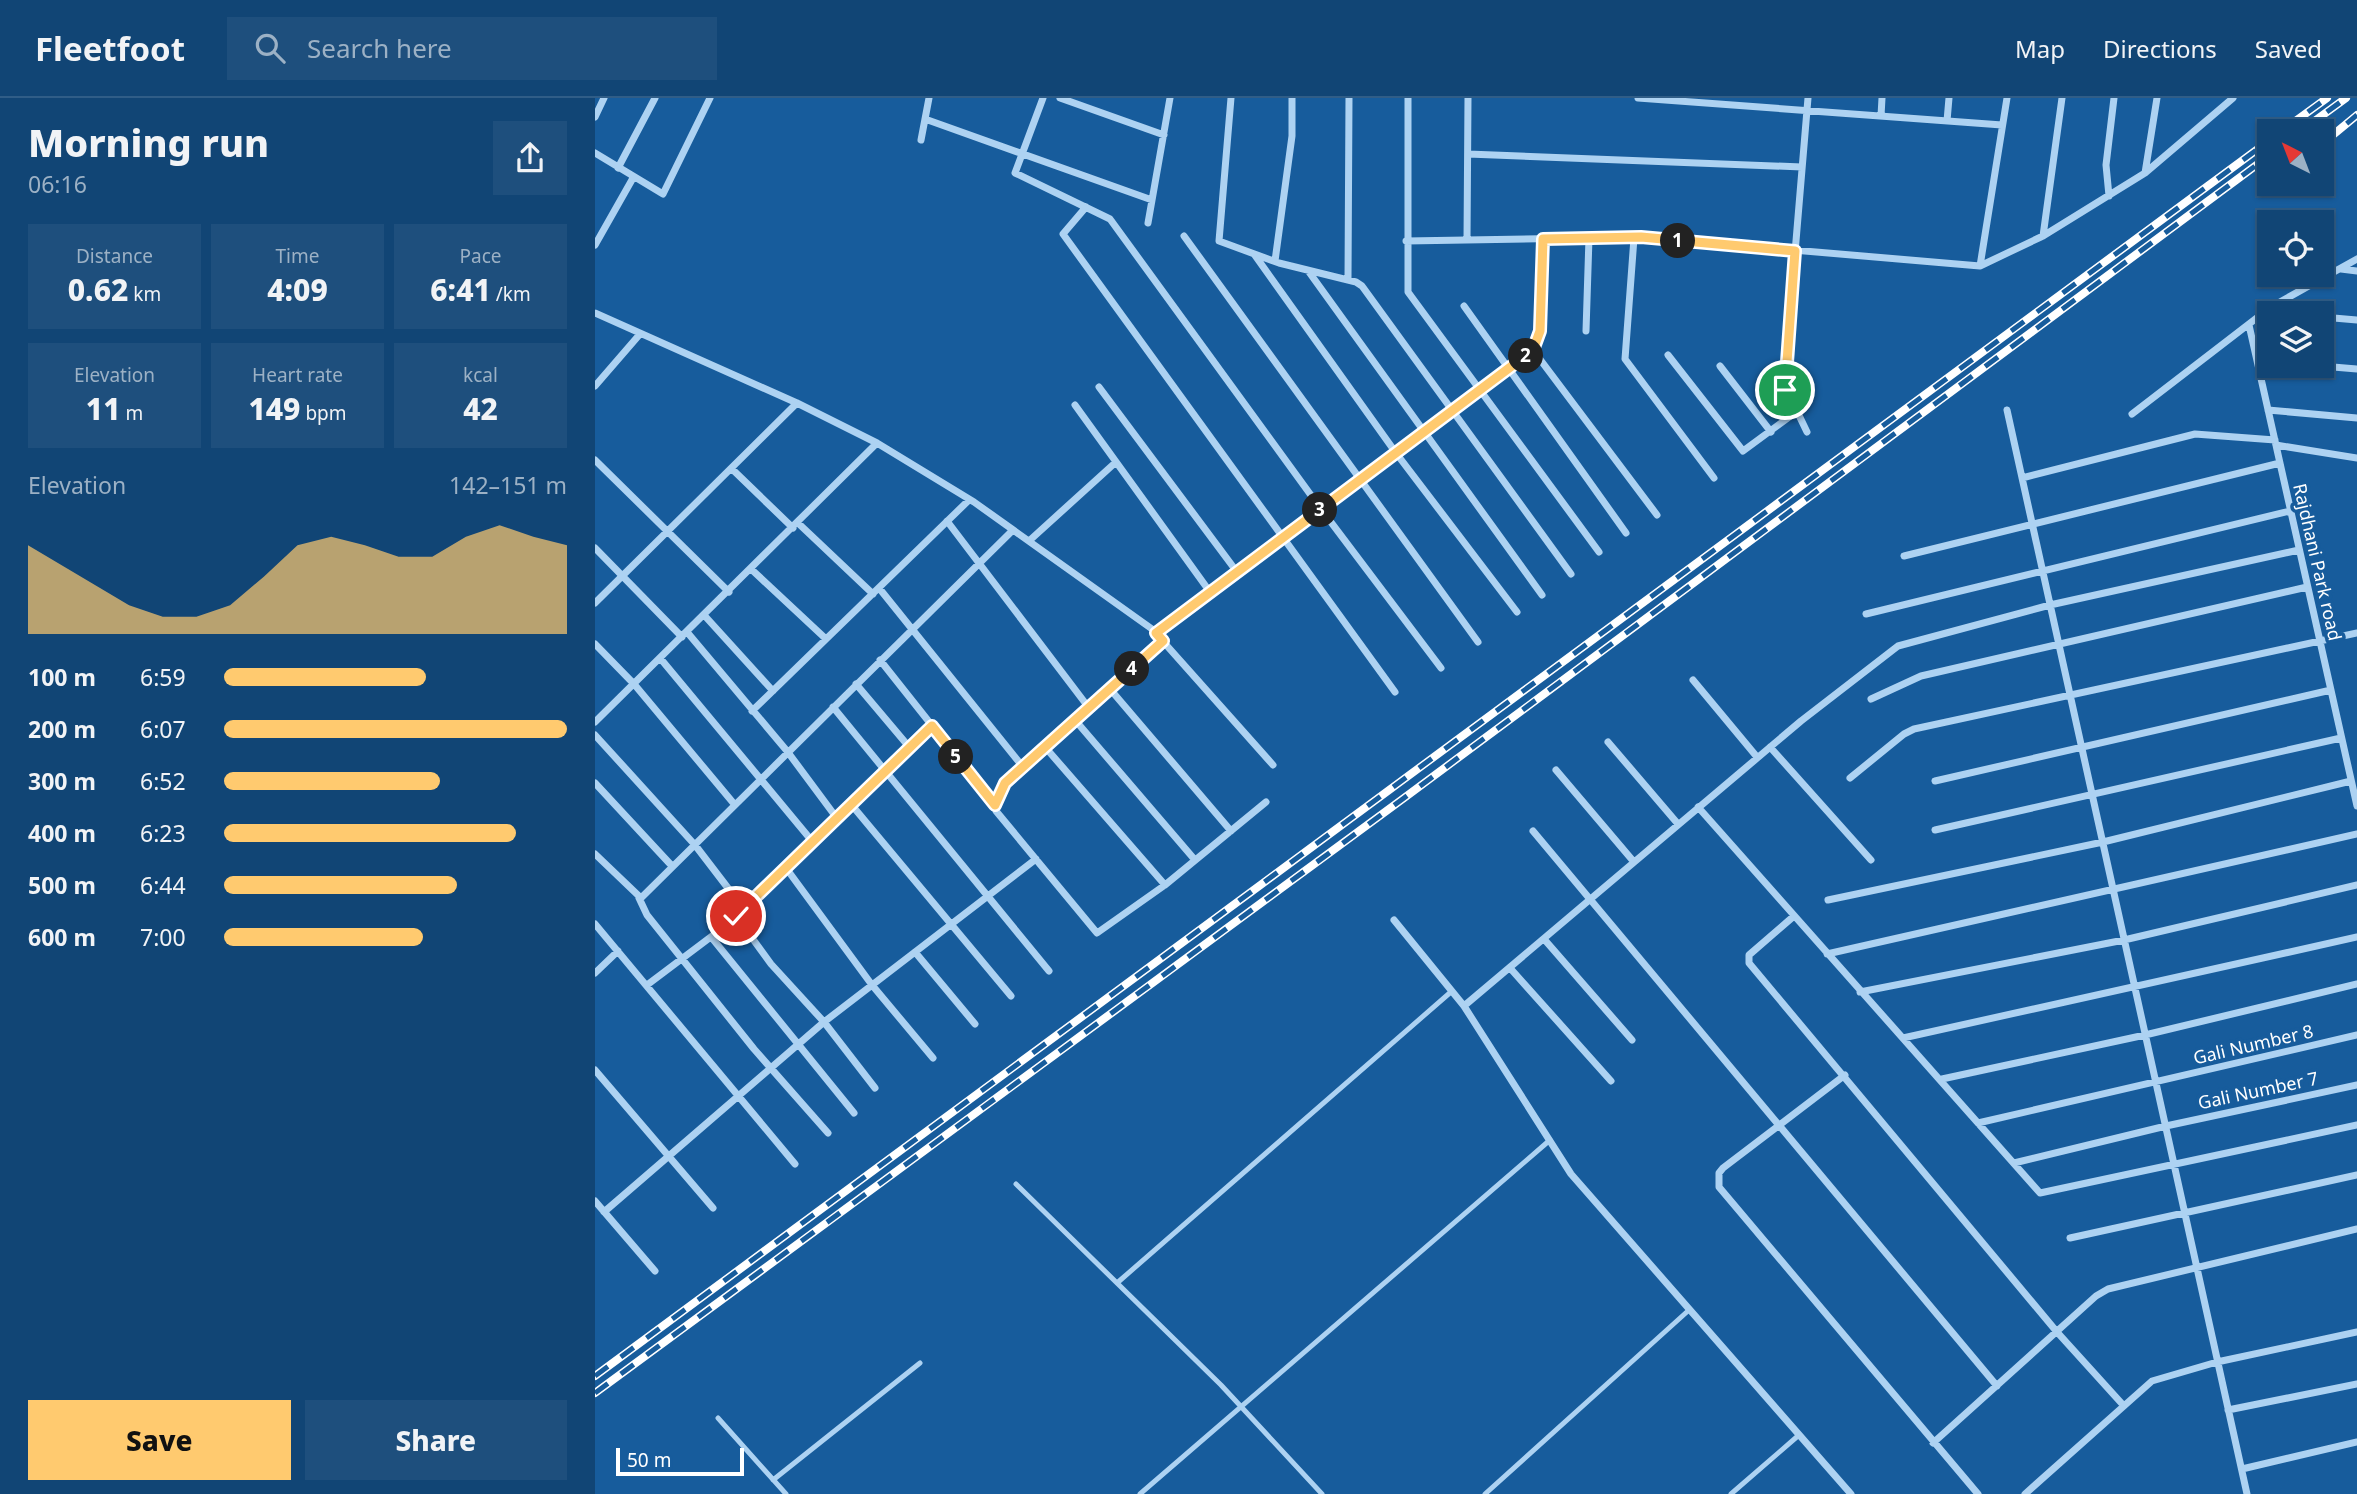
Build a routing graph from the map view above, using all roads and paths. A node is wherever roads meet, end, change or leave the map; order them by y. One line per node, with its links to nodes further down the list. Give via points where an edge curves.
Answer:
1 (604, 98): 24 (street)
2 (655, 98): 34 (street)
3 (711, 98): 36 (street, via 664,193 658,194)
4 (929, 98): 25 (street)
5 (1042, 98): 32 (street)
6 (1060, 98): 28 (street)
7 (1170, 98): 28 (street)
8 (1231, 98): 50 (street, via 1218,239)
9 (1292, 98): 52 (street, via 1292,136)
10 (1349, 98): 57 (street)
11 (1408, 98): 47 (street)
12 (1468, 98): 31 (street)
13 (1638, 98): 22 (street)
14 (1808, 98): 22 (street)
15 (1882, 98): 23 (street)
16 (1949, 98): 26 (street)
17 (2007, 98): 27 (street)
18 (2062, 98): 42 (street)
19 (2114, 98): 37 (street, via 2106,165)
20 (2157, 98): 35 (street)
21 (2233, 98): 35 (street)
22 (1807, 110): 23 (street); 33 (street)
23 (1881, 116): 26 (street)
24 (595, 117)
25 (925, 119): 29 (street); 32 (street)
26 (1947, 121): 27 (street)
27 (2002, 125): 53 (street)
28 (1164, 135): 38 (street)
29 (921, 139)
30 (595, 153): 34 (street)
31 (1468, 154): 33 (street); 46 (street)
32 (1022, 155): 38 (street); 39 (street, via 1015,173)
33 (1802, 167): 49 (street)
34 (618, 168): 36 (street)
35 (2145, 173): 37 (street)
36 (633, 178): 48 (street)
37 (2109, 196): 42 (street)
38 (1152, 201): 40 (street)
39 (1086, 207): 101 (street, via 1110,219); 110 (street, via 1063,234)
40 (1149, 223)
41 (1184, 236): 99 (street)
42 (2043, 236): 53 (street)
43 (1589, 238): 44 (street); 45 (street); 65 (street)
44 (1634, 238): 49 (street); 97 (street, via 1625,359)
45 (1543, 239): 46 (street); 67 (street, via 1540,331)
46 (1467, 240): 47 (street)
47 (1406, 241): 77 (street, via 1408,292)
48 (595, 245)
49 (1795, 251): 53 (street); 83 (street, via 1784,384)
50 (1253, 253): 52 (street); 91 (street)
51 (2357, 260): 54 (street)
52 (1275, 261): 55 (street)
53 (1979, 266)
54 (2341, 269): 56 (street); 58 (street)
55 (1308, 271): 57 (street); 86 (street)
56 (2357, 271)
57 (1348, 279): 82 (street, via 1365,289)
58 (2284, 301)
59 (1464, 306): 72 (street)
60 (595, 313): 66 (street)
61 (2257, 318): 64 (street)
62 (2334, 318): 63 (street)
63 (2357, 320)
64 (2249, 325): 69 (street, Rajdhani Park road); 84 (street)
65 (1586, 331)
66 (640, 334): 75 (street); 78 (street)
67 (1533, 350): 72 (street); 103 (street)
68 (1668, 355): 87 (street, via 1743,450)
69 (2257, 360)
70 (1720, 366): 87 (street)
71 (2334, 367): 73 (street)
72 (1508, 369): 77 (street); 109 (street)
73 (2357, 369)
74 (2261, 378): 81 (street, Rajdhani Park road)
75 (595, 386)
76 (1099, 387): 119 (street)
77 (1480, 390): 82 (street); 114 (street)
78 (797, 403): 89 (street); 96 (street)
79 (1075, 405): 94 (street)
80 (2007, 410): 98 (street)
81 (2268, 410): 85 (street); 90 (street, Rajdhani Park road)
82 (1451, 411): 86 (street); 120 (street)
83 (1796, 412): 87 (street); 88 (street)
84 (2132, 414)
85 (2357, 418)
86 (1426, 430): 91 (street); 126 (street)
87 (1771, 432)
88 (1807, 432)
89 (877, 443): 100 (street); 106 (street)
90 (2275, 443): 92 (street); 95 (street, Rajdhani Park road); 98 (street, via 2195,434)
91 (1396, 453): 99 (street); 129 (street)
92 (2357, 458)
93 (595, 460): 108 (street)
94 (1116, 462): 111 (street); 125 (street)
95 (2280, 463): 102 (street, Rajdhani Park road); 105 (street)
96 (732, 469): 106 (street); 108 (street)
97 (1714, 478)
98 (2022, 478): 105 (street)
99 (1360, 479): 101 (street); 139 (street)
100 (969, 500): 104 (street); 107 (street)
101 (1321, 509): 110 (street); 144 (street)
102 (2290, 512): 113 (street, Rajdhani Park road); 118 (street)
103 (1657, 515)
104 (947, 521): 116 (street); 123 (street)
105 (2032, 524): 115 (street); 118 (street)
106 (795, 526): 117 (street); 123 (street)
107 (1013, 530): 111 (street); 116 (street)
108 (667, 533): 121 (street); 124 (street)
109 (1626, 533)
110 (1284, 537): 119 (street); 151 (street)
111 (1029, 541): 133 (street)
112 (595, 548): 121 (street)
113 (2299, 550): 122 (street, Rajdhani Park road); 128 (street)
114 (1599, 552)
115 (1903, 556)
116 (979, 565): 132 (street); 155 (street)
117 (751, 569): 124 (street); 136 (street)
118 (2043, 570): 128 (street); 130 (street)
119 (1237, 572): 125 (street)
120 (1571, 574)
121 (622, 576): 127 (street); 135 (street)
122 (2307, 587): 138 (street, Rajdhani Park road); 141 (street)
123 (876, 591): 132 (street); 136 (street)
124 (729, 592): 131 (street)
125 (1210, 592): 133 (street)
126 (1542, 595)
127 (595, 603)
128 (2050, 605): 141 (street); 165 (street, via 1898,646)
129 (1517, 612)
130 (1866, 614)
131 (704, 615): 135 (street); 150 (street)
132 (912, 630): 143 (street); 170 (street)
133 (1156, 633): 137 (street)
134 (2357, 633): 138 (street)
135 (685, 635): 142 (street); 156 (street)
136 (826, 639): 150 (street)
137 (1163, 641): 148 (street); 169 (street)
138 (2319, 641): 149 (street, Rajdhani Park road); 152 (street)
139 (1478, 642)
140 (595, 645): 146 (street)
141 (2059, 646): 152 (street); 153 (street, via 1921,676)
142 (660, 658): 146 (street); 173 (street)
143 (880, 660): 147 (street); 159 (street)
144 (1441, 668)
145 (1693, 680): 168 (street)
146 (634, 684): 158 (street); 181 (street)
147 (856, 684): 154 (street); 166 (street)
148 (1110, 689): 155 (street); 188 (street)
149 (2330, 690): 161 (street, Rajdhani Park road); 163 (street)
150 (773, 691): 156 (street)
151 (1395, 692)
152 (2071, 697): 163 (street); 174 (street, via 1914,729)
153 (1871, 699)
154 (833, 707): 167 (street); 171 (street)
155 (1089, 708): 157 (street)
156 (752, 711): 167 (street)
157 (1075, 720): 164 (street); 196 (street)
158 (595, 722)
159 (932, 726): 166 (street); 182 (street)
160 (595, 735): 193 (street)
161 (2341, 738): 176 (street, Rajdhani Park road); 178 (street)
162 (1608, 743): 186 (street)
163 (2081, 746): 175 (street); 178 (street)
164 (1045, 747): 170 (street); 202 (street)
165 (1770, 747): 168 (street); 197 (street)
166 (910, 748): 171 (street)
167 (787, 751): 173 (street); 185 (street)
168 (1757, 757): 184 (street)
169 (1273, 765)
170 (1023, 767): 182 (street, via 1005,783)
171 (886, 770): 180 (street); 204 (street)
172 (1556, 770): 198 (street)
173 (759, 778): 181 (street); 191 (street)
174 (1850, 778)
175 (1935, 781)
176 (2351, 781): 183 (street, Rajdhani Park road); 192 (street)
177 (595, 783): 199 (street)
178 (2092, 795): 187 (street); 192 (street)
179 (1266, 802): 188 (street)
180 (851, 803): 185 (street); 213 (street)
181 (735, 805): 193 (street)
182 (995, 805): 195 (street)
183 (2357, 806)
184 (1698, 807): 186 (street); 210 (street)
185 (836, 817): 191 (street)
186 (1678, 824): 198 (street)
187 (1935, 830)
188 (1231, 831): 196 (street)
189 (1533, 831): 207 (street)
190 (2357, 834): 203 (street)
191 (812, 841): 200 (street)
192 (2103, 842): 203 (street); 206 (street)
193 (695, 845): 199 (street); 208 (street)
194 (595, 853): 205 (street)
195 (1036, 859): 202 (street, via 1097,933); 204 (street)
196 (1195, 860): 202 (street)
197 (1871, 860)
198 (1634, 862): 207 (street)
199 (672, 866): 205 (street)
200 (786, 868): 208 (street); 227 (street)
201 (2357, 884): 217 (street)
202 (1165, 885)
203 (2113, 890): 217 (street); 220 (street)
204 (987, 897): 213 (street); 223 (street)
205 (639, 898): 221 (street)
206 (1828, 900)
207 (1589, 901): 216 (street); 254 (street)
208 (744, 909): 209 (street)
209 (736, 916): 215 (street); 233 (street, via 771,964)
210 (1794, 916): 220 (street); 243 (street, via 1748,959)
211 (1394, 920): 229 (street)
212 (595, 924): 218 (street)
213 (951, 924): 219 (street); 231 (street)
214 (2357, 937): 228 (street)
215 (712, 938): 221 (street); 239 (street)
216 (1544, 939): 222 (street); 238 (street)
217 (2124, 940): 228 (street); 230 (street)
218 (618, 951): 224 (street); 226 (street)
219 (915, 952): 227 (street); 234 (street)
220 (1827, 954): 230 (street)
221 (683, 958): 226 (street); 241 (street)
222 (1510, 968): 232 (street); 245 (street)
223 (1049, 971)
224 (595, 973)
225 (2357, 984): 235 (street)
226 (647, 985): 249 (street)
227 (872, 985): 233 (street); 240 (street)
228 (2135, 988): 235 (street); 237 (street)
229 (1452, 991): 232 (street); 271 (lane)
230 (1860, 992): 237 (street)
231 (1011, 996)
232 (1464, 1006): 256 (street)
233 (824, 1022): 239 (street); 248 (street)
234 (975, 1024)
235 (2145, 1035): 244 (street); 246 (street)
236 (2357, 1035): 246 (street, Gali Number 8)
237 (1903, 1038): 244 (street)
238 (1632, 1040)
239 (799, 1045): 241 (street); 250 (street)
240 (933, 1058)
241 (772, 1067): 249 (street); 255 (street)
242 (595, 1070): 257 (street)
243 (1845, 1074): 254 (street); 273 (street)
244 (1942, 1079): 251 (street)
245 (1611, 1081)
246 (2156, 1083): 251 (street, Gali Number 8); 253 (street)
247 (2357, 1085): 253 (street, Gali Number 7)
248 (875, 1088)
249 (739, 1096): 257 (street); 259 (street)
250 (854, 1112)
251 (1978, 1122): 258 (street)
252 (2357, 1125): 260 (street)
253 (2166, 1126): 258 (street, Gali Number 7); 260 (street)
254 (1779, 1127): 278 (street); 285 (street, via 1723,1168 1719,1186)
255 (828, 1133)
256 (1550, 1140): 272 (street, via 1571,1174); 280 (lane)
257 (668, 1155): 264 (street); 265 (street)
258 (2014, 1163): 260 (street, via 2042,1194)
259 (795, 1164)
260 (2174, 1165): 266 (street)
261 (2357, 1175): 266 (street)
262 (1016, 1184): 271 (lane)
263 (595, 1201): 265 (street)
264 (713, 1208)
265 (604, 1212): 270 (street)
266 (2184, 1212): 268 (street); 269 (street)
267 (2357, 1229): 269 (street)
268 (2070, 1238)
269 (2196, 1266): 273 (street, via 2108,1289); 275 (street)
270 (655, 1271)
271 (1117, 1283): 280 (lane)
272 (1689, 1310): 283 (street); 291 (lane)
273 (2057, 1332): 278 (street); 279 (street)
274 (2357, 1332): 275 (street)
275 (2217, 1362): 279 (street, via 2152,1381); 281 (street)
276 (920, 1363): 287 (lane)
277 (2357, 1384): 281 (street)
278 (1997, 1385): 285 (street)
279 (2124, 1406): 295 (street)
280 (1241, 1407): 289 (lane); 290 (lane)
281 (2228, 1410): 286 (street)
282 (718, 1418): 287 (lane)
283 (1799, 1435): 292 (lane); 293 (street)
284 (2357, 1442): 286 (street)
285 (1933, 1443): 294 (street)
286 (2242, 1469): 296 (street)
287 (773, 1480): 288 (lane)
288 (786, 1494)
289 (1140, 1494)
290 (1322, 1494)
291 (1485, 1494)
292 (1731, 1494)
293 (1851, 1494)
294 (1979, 1494)
295 (2025, 1494)
296 (2247, 1494)

